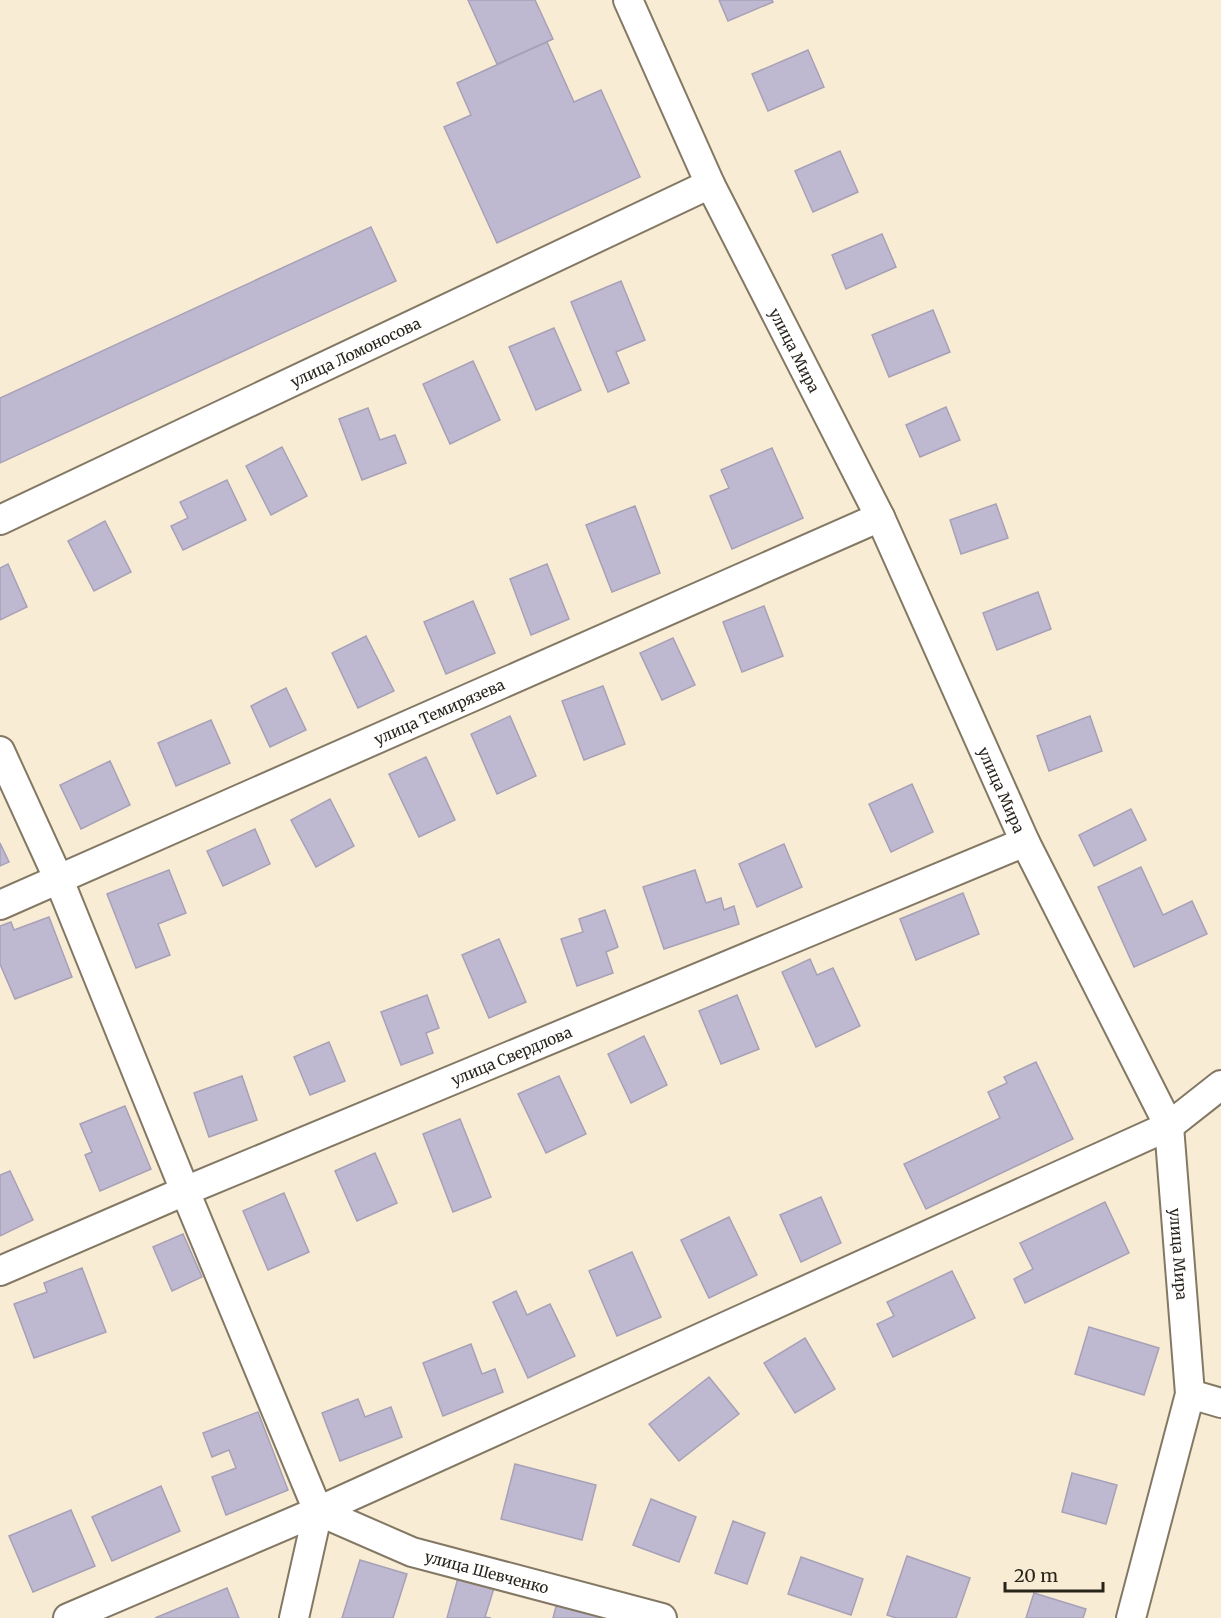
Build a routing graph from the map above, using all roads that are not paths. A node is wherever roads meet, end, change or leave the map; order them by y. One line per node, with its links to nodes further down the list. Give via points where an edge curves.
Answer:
1 (628, 0): 2 (street, улица Мира)
2 (710, 184): 3 (street, улица Мира); 4 (street, улица Ломоносова)
3 (880, 517): 6 (street, улица Мира); 7 (street, улица Темирязева)
4 (0, 520)
5 (0, 751): 7 (street)
6 (1025, 842): 10 (street, улица Мира); 11 (street, улица Свердлова)
7 (59, 880): 8 (street, улица Темирязева); 11 (street)
8 (0, 905)
9 (1221, 1085): 10 (street)
10 (1169, 1126): 13 (street, улица Мира); 15 (street)
11 (185, 1191): 12 (street, улица Свердлова); 15 (street)
12 (0, 1271)
13 (1190, 1394): 14 (street); 19 (street, улица Мира)
14 (1221, 1403)
15 (318, 1511): 16 (street); 17 (street); 18 (street, улица Шевченко, via 412,1552)
16 (69, 1618)
17 (294, 1618)
18 (662, 1618)
19 (1131, 1618)

